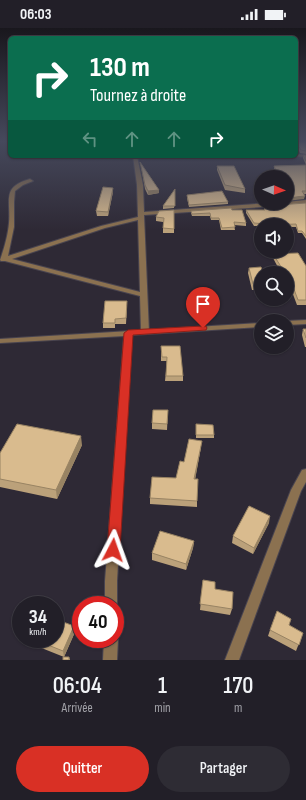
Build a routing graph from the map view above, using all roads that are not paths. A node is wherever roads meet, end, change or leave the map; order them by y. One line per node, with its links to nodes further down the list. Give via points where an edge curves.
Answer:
1 (137, 170): 4 (street)
2 (30, 181): 5 (street, via 20,183 14,189 10,201 12,222)
3 (306, 202): 4 (street)
4 (140, 216): 5 (street); 6 (street)
5 (2, 261): 6 (street)
6 (144, 295): 10 (street)
7 (306, 322): 8 (street)
8 (294, 323)
9 (254, 325): 10 (street)
10 (145, 332): 11 (street)
11 (128, 333): 12 (street); 14 (street)
12 (0, 341)
13 (306, 473): 17 (street, via 296,490)
14 (111, 596)
15 (111, 648): 16 (street)
16 (110, 660)
17 (232, 660)

